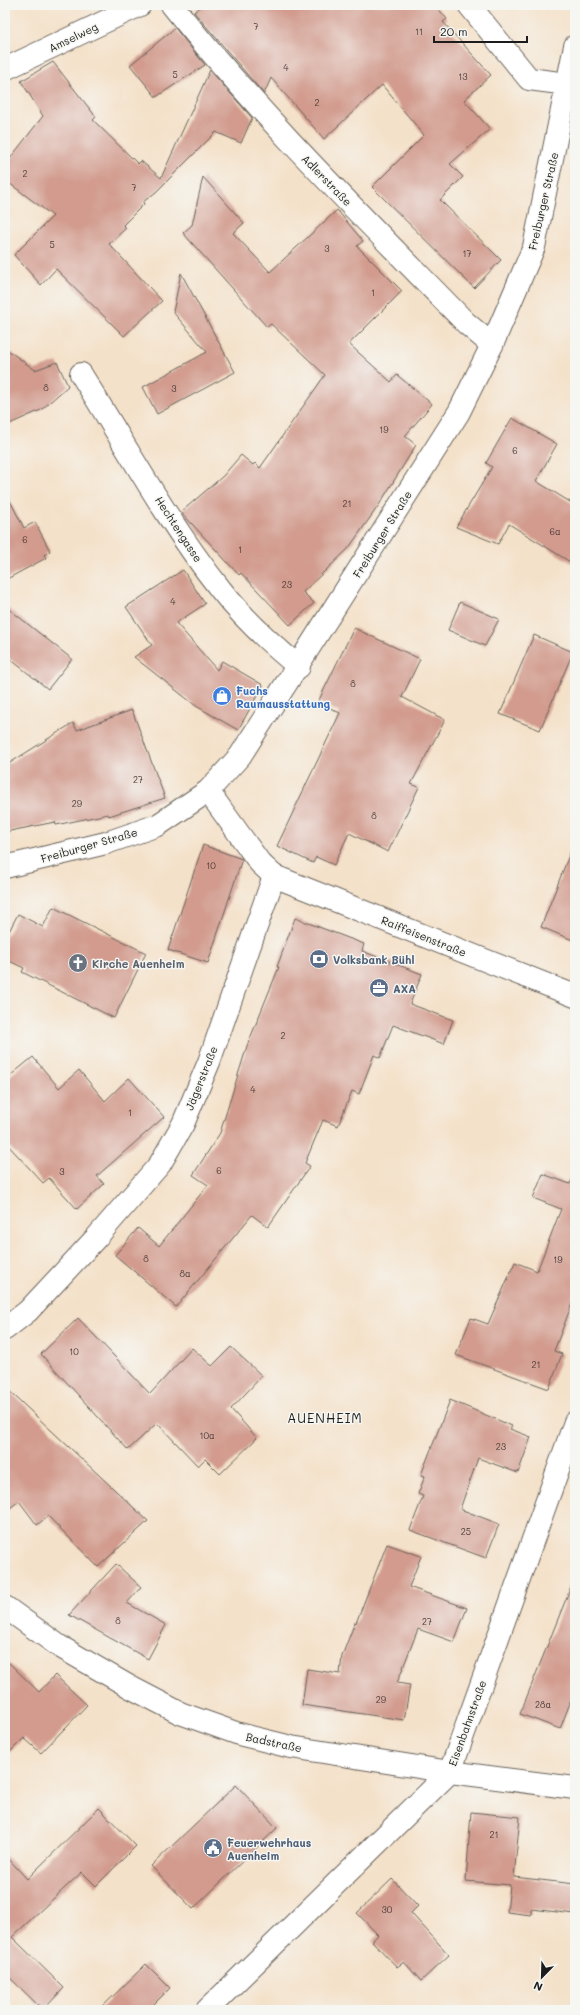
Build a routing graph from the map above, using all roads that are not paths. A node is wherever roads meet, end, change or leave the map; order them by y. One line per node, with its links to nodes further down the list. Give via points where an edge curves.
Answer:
1 (140, 5): 5 (street, Amselweg)
2 (172, 5): 8 (street, Adlerstraße, via 270,122 466,323)
3 (469, 5): 6 (street, via 530,79)
4 (575, 46): 6 (street, Freiburger Straße)
5 (5, 69)
6 (567, 84): 7 (street, Freiburger Straße)
7 (568, 113): 8 (street, Freiburger Straße, via 534,247)
8 (492, 345): 10 (street, Freiburger Straße, via 458,412)
9 (81, 374): 10 (street, Hechtengasse, via 189,547 217,585 271,643)
10 (299, 667): 11 (street, Freiburger Straße, via 240,756)
11 (208, 791): 12 (street, Freiburger Straße, via 158,824 106,843); 13 (street, via 260,863)
12 (5, 867)
13 (274, 876): 14 (street, Raiffeisenstraße); 15 (street, Jägerstraße, via 209,1062 183,1124 160,1164 28,1311)
14 (575, 996)
15 (5, 1329)
16 (575, 1422): 18 (street, Eisenbahnstraße)
17 (5, 1607): 18 (street, Badstraße, via 59,1646 180,1713 239,1734 291,1747)
18 (450, 1772): 19 (street, Badstraße); 20 (street, Eisenbahnstraße)
19 (575, 1788)
20 (207, 2010)

